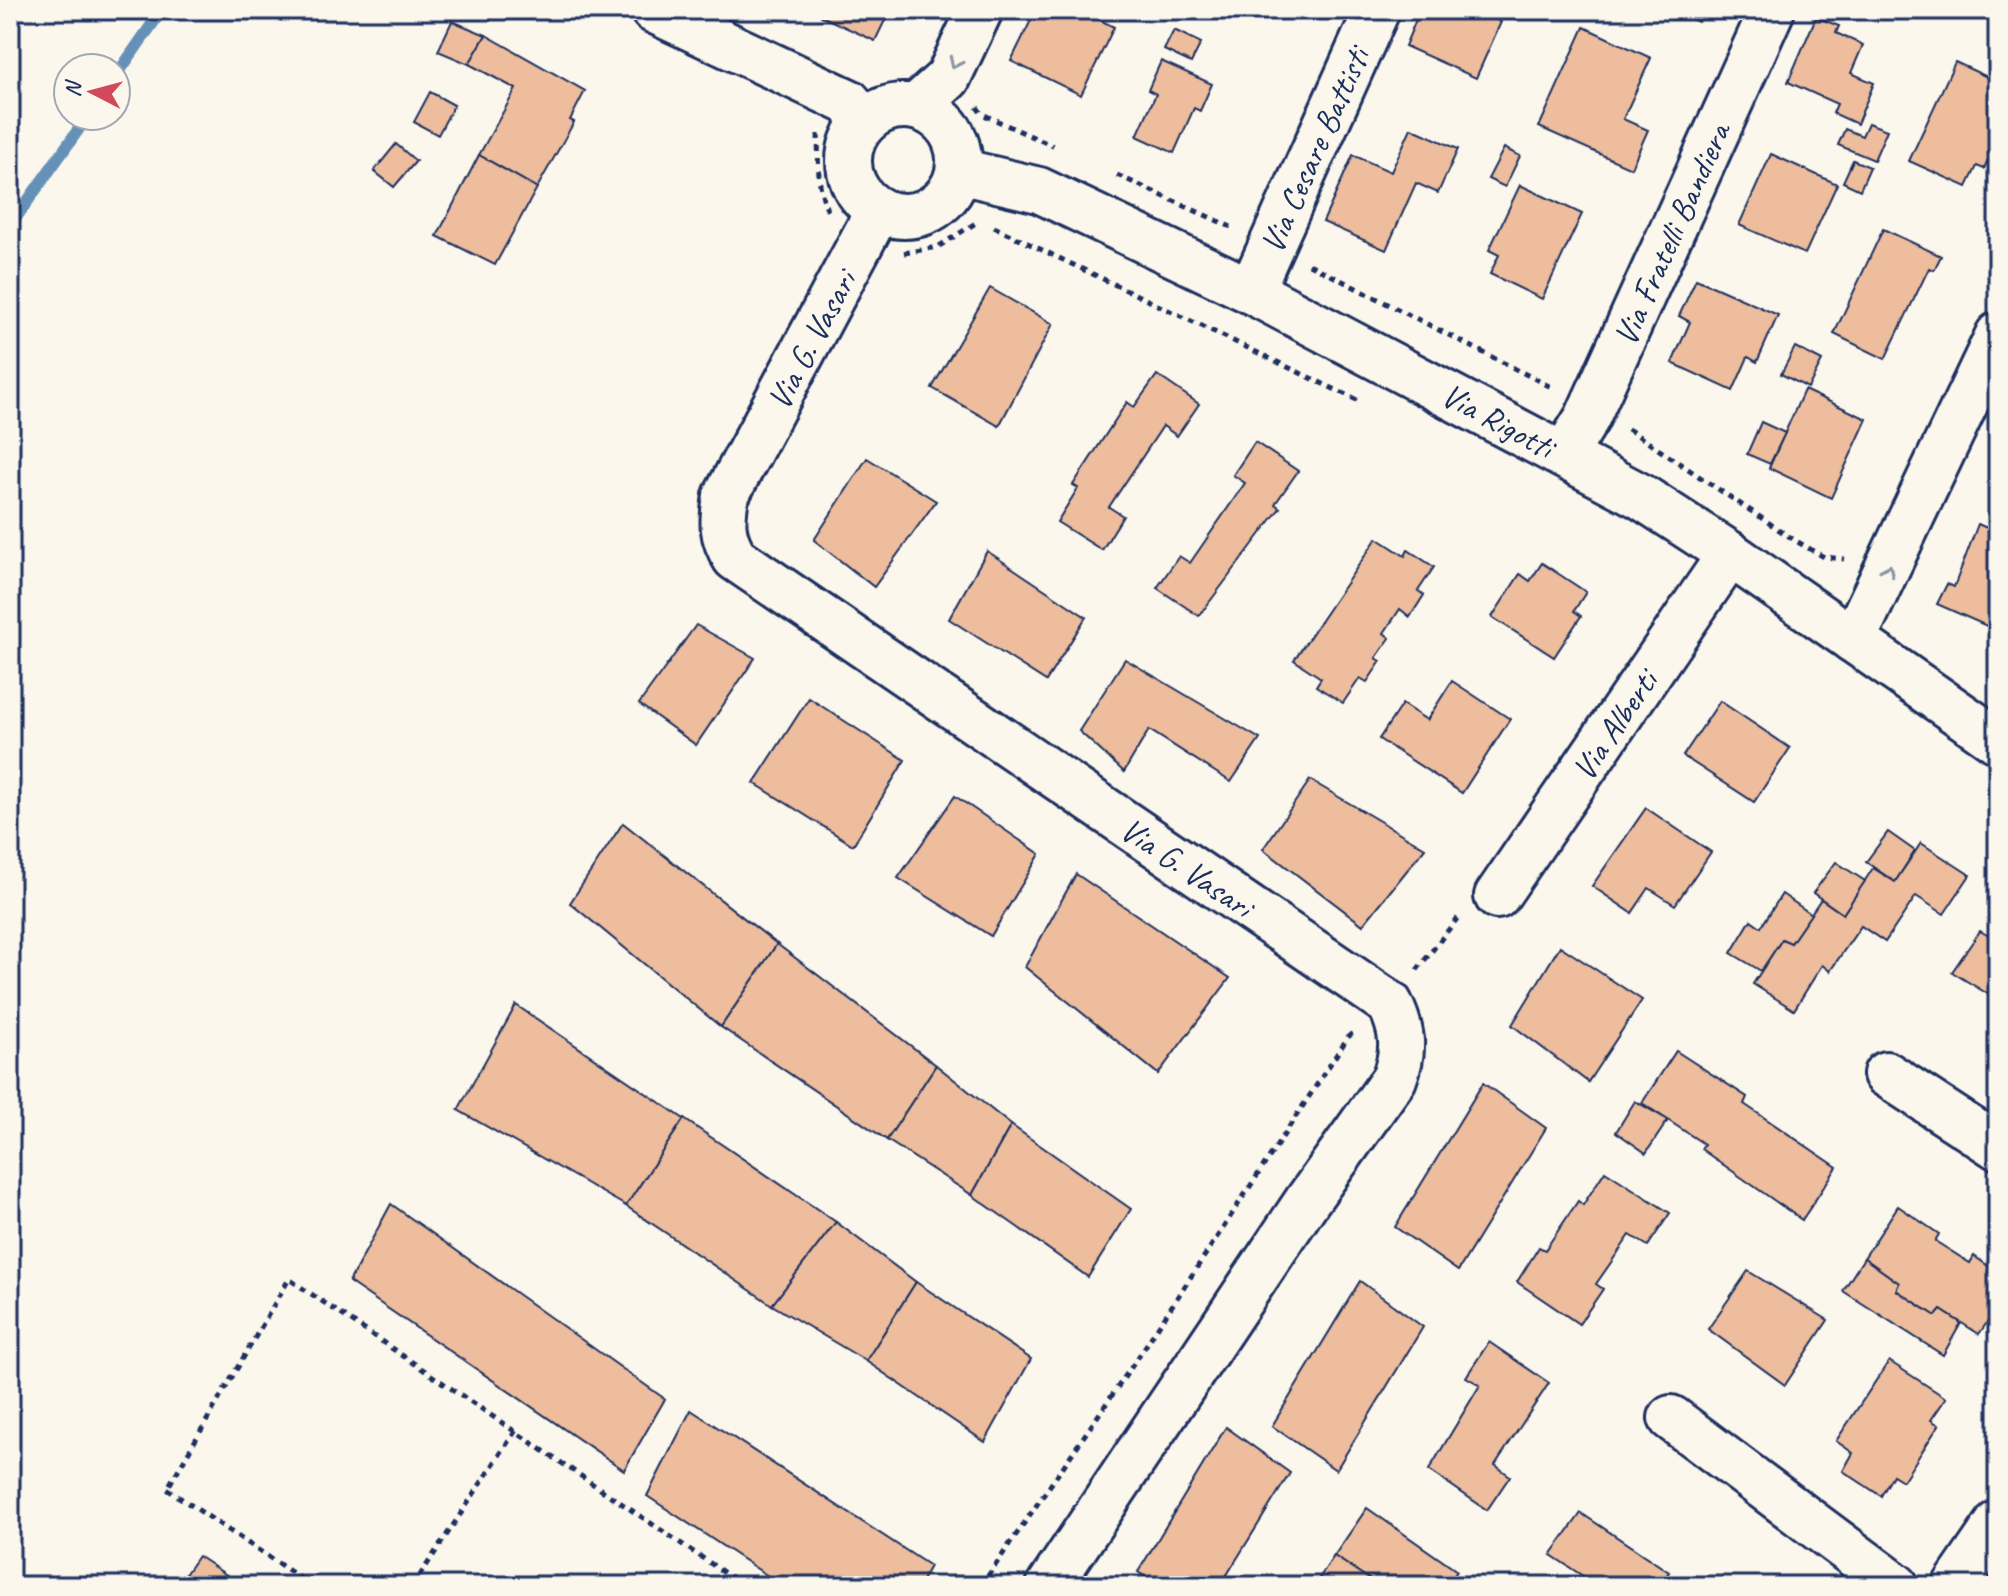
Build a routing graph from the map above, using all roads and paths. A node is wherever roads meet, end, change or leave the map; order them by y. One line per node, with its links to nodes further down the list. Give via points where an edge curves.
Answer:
1 (653, 10): 7 (street, via 849,102)
2 (980, 10): 6 (street, one-way to 6, via 948,78)
3 (1377, 10): 14 (street, Via Cesare Battisti)
4 (1772, 10): 19 (street, Via Fratelli Bandiera)
5 (969, 95): 9 (path, via 982,114)
6 (916, 107): 7 (street, via 889,107); 11 (street, via 945,123 955,137)
7 (865, 122): 12 (street, via 849,152 849,169 854,186)
8 (810, 130): 13 (path, via 818,134 822,198)
9 (1064, 151)
10 (1106, 170): 14 (path)
11 (959, 171): 12 (street, via 955,185 935,208 907,217); 16 (street, Via Rigotti, via 1039,190)
12 (878, 211): 37 (street, Via G. Vasari, via 726,496 724,541 735,558 1390,1004 1403,1040 1394,1079)
13 (833, 225)
14 (1272, 245): 16 (street, Via Cesare Battisti); 19 (path)
15 (898, 256): 17 (path, via 938,247 981,221)
16 (1251, 291): 20 (street, Via Rigotti)
17 (1198, 324)
18 (1998, 335): 23 (street, one-way to 18)
19 (1592, 408): 20 (street, Via Fratelli Bandiera); 22 (path, via 1824,557)
20 (1564, 455): 21 (street, Via Rigotti)
21 (1730, 554): 23 (street, Via Rigotti); 25 (street, Via Alberti)
22 (1854, 557)
23 (1853, 640): 24 (street, Via Rigotti)
24 (1998, 741)
25 (1497, 896): 26 (path, via 1483,886)
26 (1419, 968)
27 (1348, 1037): 36 (path)
28 (1886, 1074): 29 (street)
29 (1998, 1147)
30 (1671, 1418): 38 (street)
31 (516, 1430): 33 (path, via 289,1279 167,1489); 34 (path); 35 (path)
32 (1998, 1523): 39 (street)
33 (312, 1586)
34 (413, 1586)
35 (744, 1586)
36 (981, 1586)
37 (1049, 1586)
38 (1896, 1586)
39 (1955, 1586)

